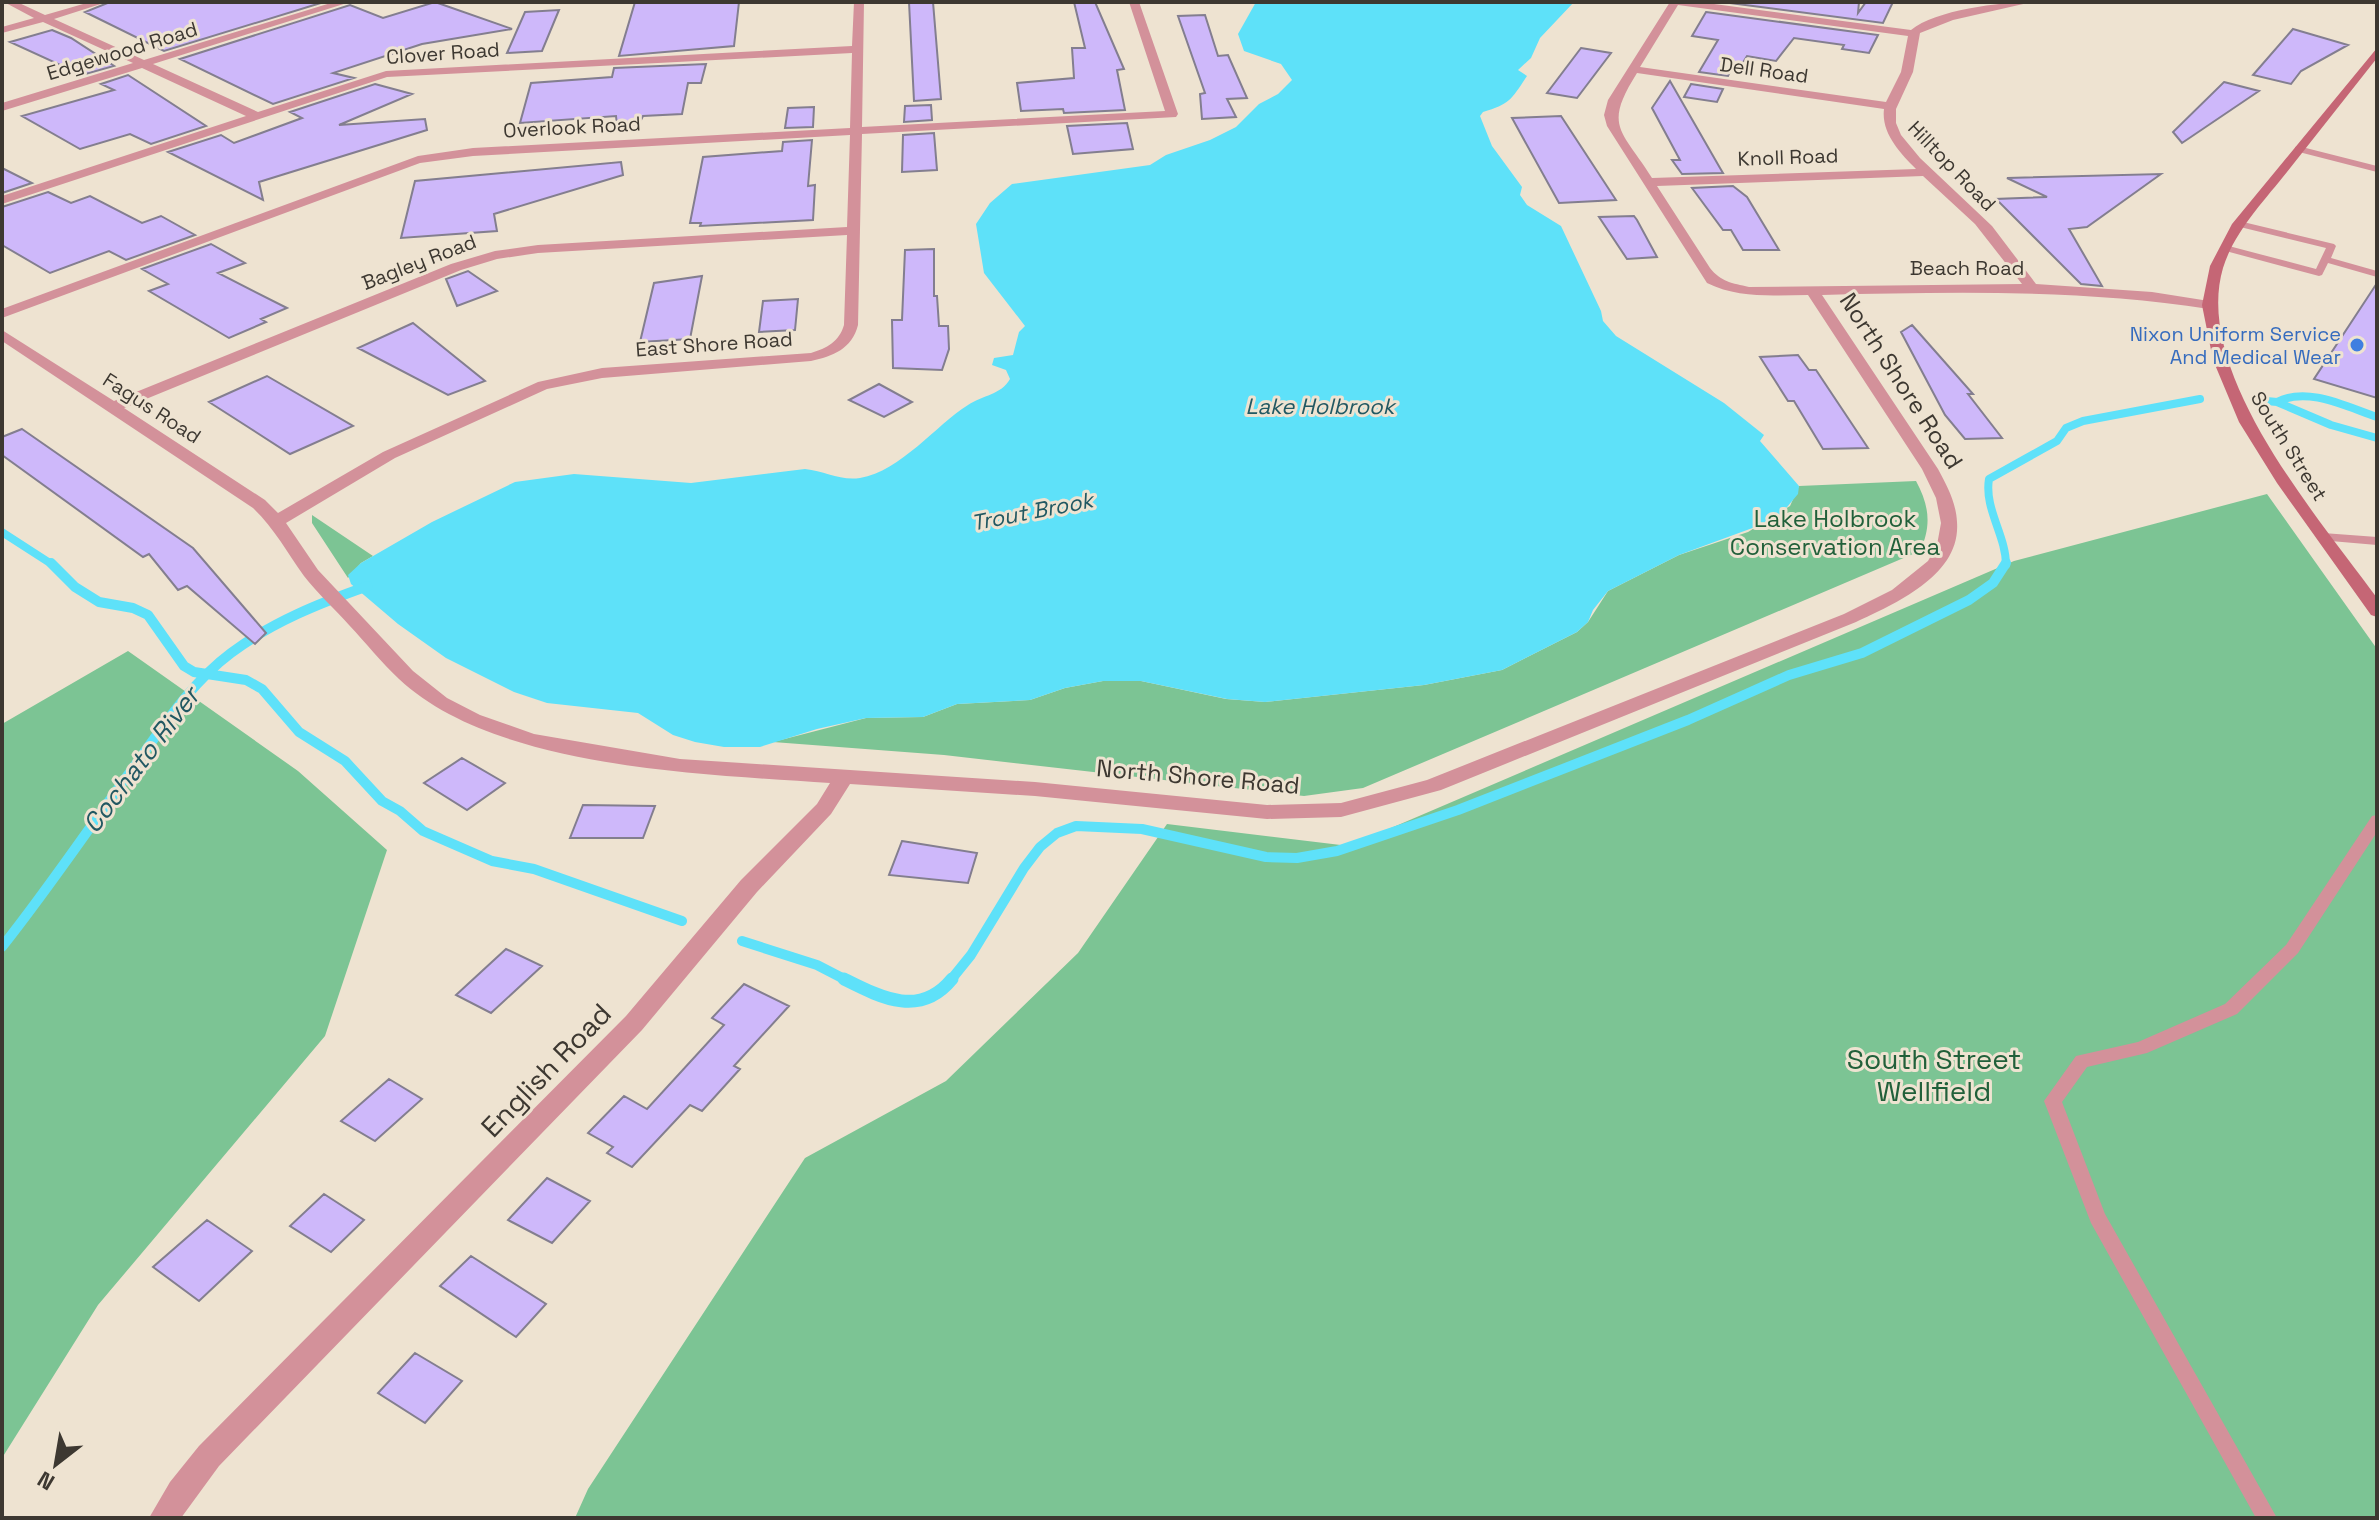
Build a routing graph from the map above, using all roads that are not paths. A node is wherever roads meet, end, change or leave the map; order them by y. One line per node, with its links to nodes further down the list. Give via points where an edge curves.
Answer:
1 (9, 2): 8 (street)
2 (102, 2): 8 (street)
3 (345, 2): 13 (street, Edgewood Road)
4 (859, 2): 11 (street, East Shore Road)
5 (1134, 2): 18 (street, Overlook Road, via 1172,114)
6 (1676, 2): 10 (street); 14 (street)
7 (2027, 2): 10 (street, via 1934,22)
8 (42, 19): 9 (street); 13 (street)
9 (2, 30)
10 (1914, 34): 15 (street, Hilltop Road, via 1908,70)
11 (858, 49): 17 (street, Clover Road, via 406,71); 18 (street, East Shore Road)
12 (2375, 57): 19 (main road, South Street)
13 (143, 64): 16 (street, Edgewood Road); 17 (street)
14 (1633, 69): 15 (street, Dell Road); 22 (street, via 1610,115)
15 (1890, 106): 21 (street, Hilltop Road, via 1892,130)
16 (2, 107)
17 (256, 116): 23 (street, Clover Road)
18 (857, 132): 25 (street, East Shore Road); 32 (street, Overlook Road, via 473,152 418,160)
19 (2298, 149): 20 (lane); 24 (main road, South Street)
20 (2377, 169)
21 (1927, 172): 22 (street, Knoll Road); 29 (street, Hilltop Road, via 1989,231)
22 (1650, 182): 30 (street, Beach Road, via 1712,280 1749,291)
23 (2, 200)
24 (2239, 224): 26 (main road, South Street); 27 (lane, via 2331,246)
25 (853, 231): 34 (street, Bagley Road, via 495,255); 35 (street, East Shore Road, via 851,325 836,348 811,357 602,373 543,385 389,455)
26 (2225, 248): 27 (lane, via 2319,273); 31 (main road, South Street)
27 (2325, 259): 28 (lane)
28 (2377, 274)
29 (2032, 288): 30 (street, Beach Road); 31 (street, Beach Road, via 2126,293)
30 (1812, 290): 39 (street, North Shore Road, via 1930,469 1947,505 1949,526 1942,555 1923,578 1889,600 1434,785 1366,806 1267,812)
31 (2209, 305): 36 (main road, South Street, via 2220,360 2239,407)
32 (2, 314)
33 (2, 334): 34 (street, Fagus Road)
34 (113, 407): 35 (street, Fagus Road, via 247,494)
35 (276, 521): 39 (street, North Shore Road, via 326,590 398,667 440,702 473,720 511,735 645,762)
36 (2323, 537): 37 (lane); 38 (main road, South Street)
37 (2377, 541)
38 (2377, 611)
39 (844, 777): 41 (street, English Road, via 824,809 749,886 634,1023 193,1474)
40 (2376, 823): 42 (lane, via 2292,949 2231,1009 2141,1048 2082,1061 2053,1101 2097,1217)
41 (164, 1518)
42 (2267, 1518)

